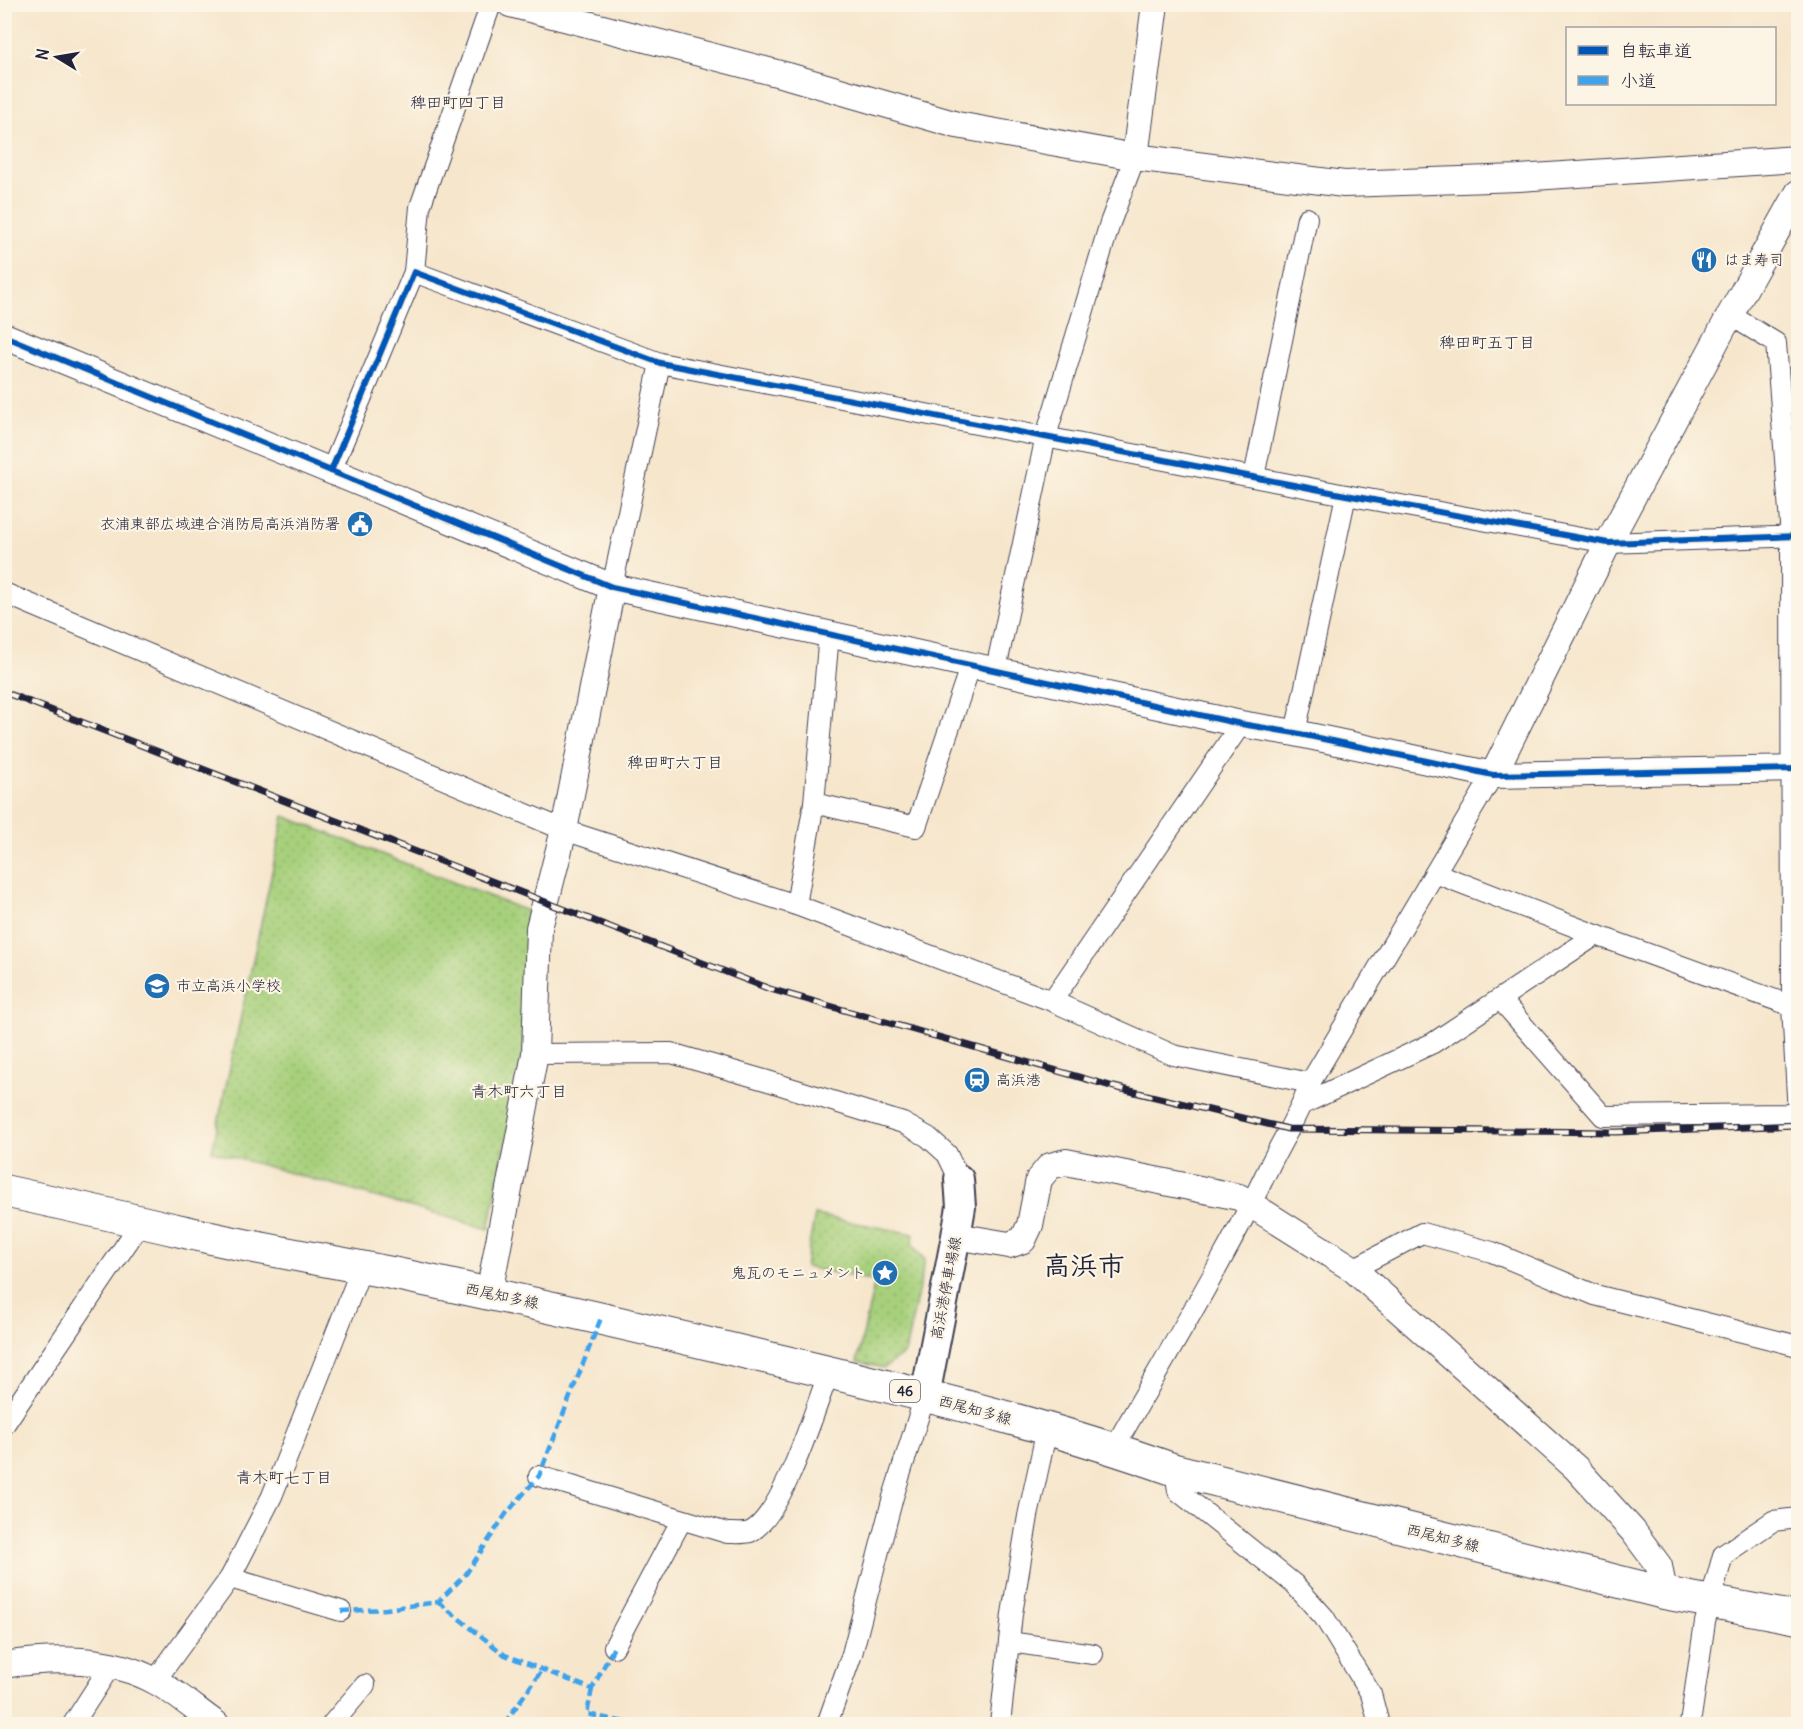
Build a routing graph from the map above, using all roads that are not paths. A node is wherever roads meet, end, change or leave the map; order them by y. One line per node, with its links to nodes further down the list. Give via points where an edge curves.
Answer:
1 (491, 4): 8 (street, via 420,207)
2 (510, 4): 4 (street, via 788,76 957,125)
3 (1155, 4): 4 (street)
4 (1135, 157): 5 (street, via 1344,184 1519,178); 12 (street, via 1110,224)
5 (1798, 159)
6 (1798, 193): 9 (street)
7 (1307, 218): 14 (street)
8 (414, 272): 11 (street); 13 (street)
9 (1730, 315): 16 (street, via 1776,343); 17 (street)
10 (4, 336): 13 (street)
11 (660, 363): 12 (street); 18 (street)
12 (1046, 436): 14 (street); 22 (street)
13 (331, 471): 18 (street)
14 (1254, 477): 15 (street)
15 (1346, 495): 17 (street); 24 (street)
16 (1795, 536): 17 (street); 25 (street)
17 (1608, 543): 26 (street)
18 (612, 587): 20 (street); 28 (street)
19 (4, 593): 28 (street)
20 (830, 634): 21 (street); 27 (street)
21 (971, 664): 22 (street); 27 (street, via 916,827)
22 (996, 669): 23 (street)
23 (1240, 724): 24 (street); 33 (street)
24 (1295, 733): 26 (street)
25 (1795, 769): 26 (street); 34 (street)
26 (1493, 775): 29 (street)
27 (814, 803): 30 (street)
28 (564, 830): 30 (street); 35 (street, via 539,928)
29 (1435, 873): 31 (street); 36 (street)
30 (796, 905): 33 (street)
31 (1596, 935): 32 (street); 34 (street)
32 (1500, 999): 34 (street, via 1603,1116 1798,1114); 37 (street, via 1433,1043)
33 (1052, 1001): 36 (street, via 1173,1055)
34 (1795, 1006)
35 (535, 1053): 38 (street, via 671,1053 758,1078 903,1123 947,1154); 45 (street)
36 (1310, 1083): 37 (street)
37 (1303, 1104): 40 (street)
38 (959, 1179): 42 (main road, 高浜港停車場線, via 961,1207)
39 (4, 1191): 41 (main road, 西尾知多線 / 46)
40 (1251, 1204): 42 (street, via 1239,1197 1066,1162 1050,1166 1039,1179 1023,1240 1009,1245); 44 (street); 51 (street)
41 (142, 1221): 43 (main road, 西尾知多線 / 46); 49 (street)
42 (956, 1236): 48 (main road, 高浜港停車場線)
43 (362, 1267): 45 (main road, 西尾知多線 / 46); 56 (street, via 272,1496)
44 (1353, 1269): 46 (street, via 1422,1233 1492,1252 1595,1295); 57 (street, via 1576,1468 1634,1531 1659,1566)
45 (489, 1293): 47 (main road, 西尾知多線 / 46)
46 (1798, 1346)
47 (829, 1372): 48 (main road, 西尾知多線 / 46); 55 (street, via 783,1492 767,1517 749,1532 727,1533)
48 (925, 1396): 50 (main road, 西尾知多線 / 46); 71 (street, via 893,1497 852,1654)
49 (4, 1425)
50 (1047, 1429): 51 (main road, 西尾知多線 / 46); 61 (street, via 1028,1516)
51 (1114, 1448): 52 (main road, 西尾知多線 / 46)
52 (1175, 1470): 57 (main road, 西尾知多線 / 46); 73 (street, via 1178,1491 1294,1584 1324,1617 1371,1694)
53 (539, 1476): 55 (street)
54 (1798, 1518): 58 (street, via 1773,1521 1723,1556)
55 (681, 1521): 62 (street)
56 (230, 1578): 59 (street); 66 (street)
57 (1664, 1593): 58 (main road, 西尾知多線 / 46)
58 (1710, 1603): 60 (main road, 西尾知多線 / 46); 74 (street)
59 (341, 1611)
60 (1798, 1618)
61 (1009, 1642): 63 (street); 72 (street)
62 (614, 1647)
63 (1093, 1654)
64 (4, 1665): 65 (street, via 39,1659)
65 (111, 1665): 66 (street); 69 (street)
66 (154, 1681): 68 (street)
67 (365, 1685): 70 (street)
68 (208, 1722)
69 (73, 1725)
70 (332, 1725)
71 (827, 1725)
72 (1000, 1725)
73 (1379, 1725)
74 (1690, 1725)

